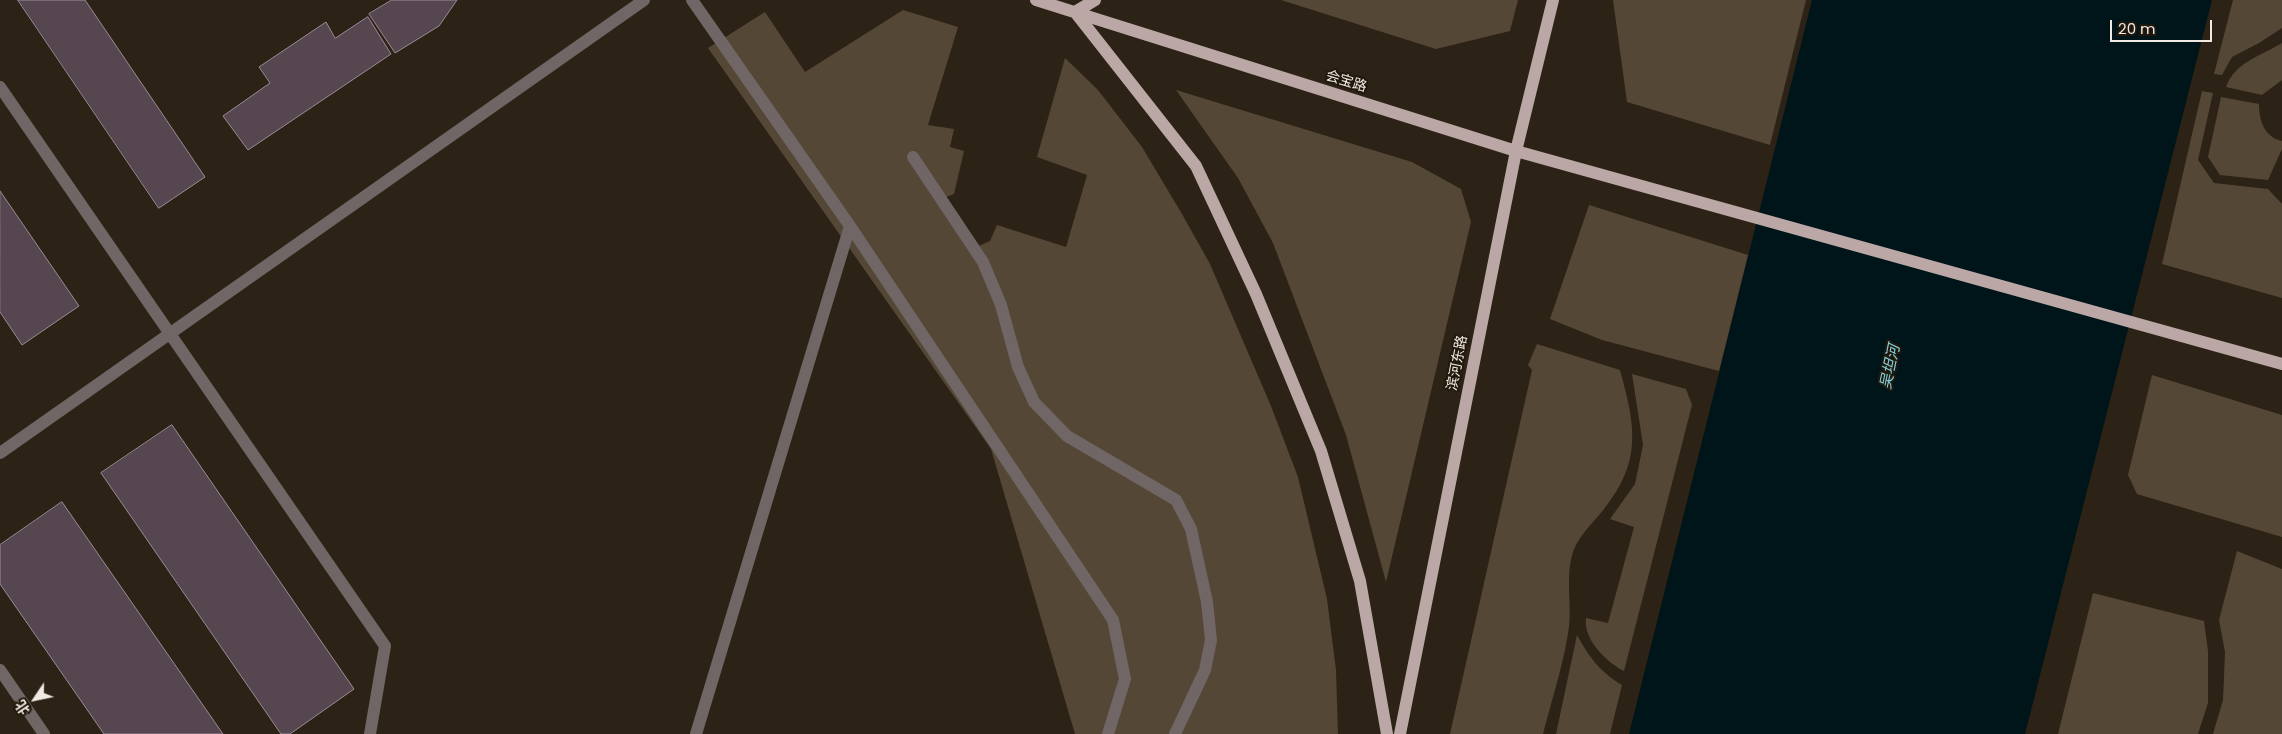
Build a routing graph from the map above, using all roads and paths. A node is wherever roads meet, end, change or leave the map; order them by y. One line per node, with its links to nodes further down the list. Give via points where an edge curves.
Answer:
1 (644, 0): 11 (lane)
2 (692, 0): 10 (lane)
3 (1036, 0): 6 (main road, 会宝路)
4 (1096, 0): 6 (main road)
5 (1553, 0): 8 (main road, 滨河东路)
6 (1075, 12): 8 (main road, 会宝路); 20 (main road, via 1196,166 1256,294 1321,450 1360,581)
7 (0, 87): 11 (lane)
8 (1516, 151): 12 (main road, 会宝路); 21 (main road, 滨河东路)
9 (913, 158): 19 (lane, via 983,262 1001,305 1018,367 1034,402 1067,436 1176,500 1191,529 1207,602 1211,640 1205,670)
10 (850, 226): 17 (lane); 18 (lane, via 1113,620 1125,678)
11 (170, 334): 13 (lane); 16 (lane, via 385,646)
12 (2282, 364)
13 (0, 453)
14 (0, 670): 15 (lane)
15 (44, 734)
16 (370, 734)
17 (696, 734)
18 (1108, 734)
19 (1175, 734)
20 (1387, 734)
21 (1400, 734)

